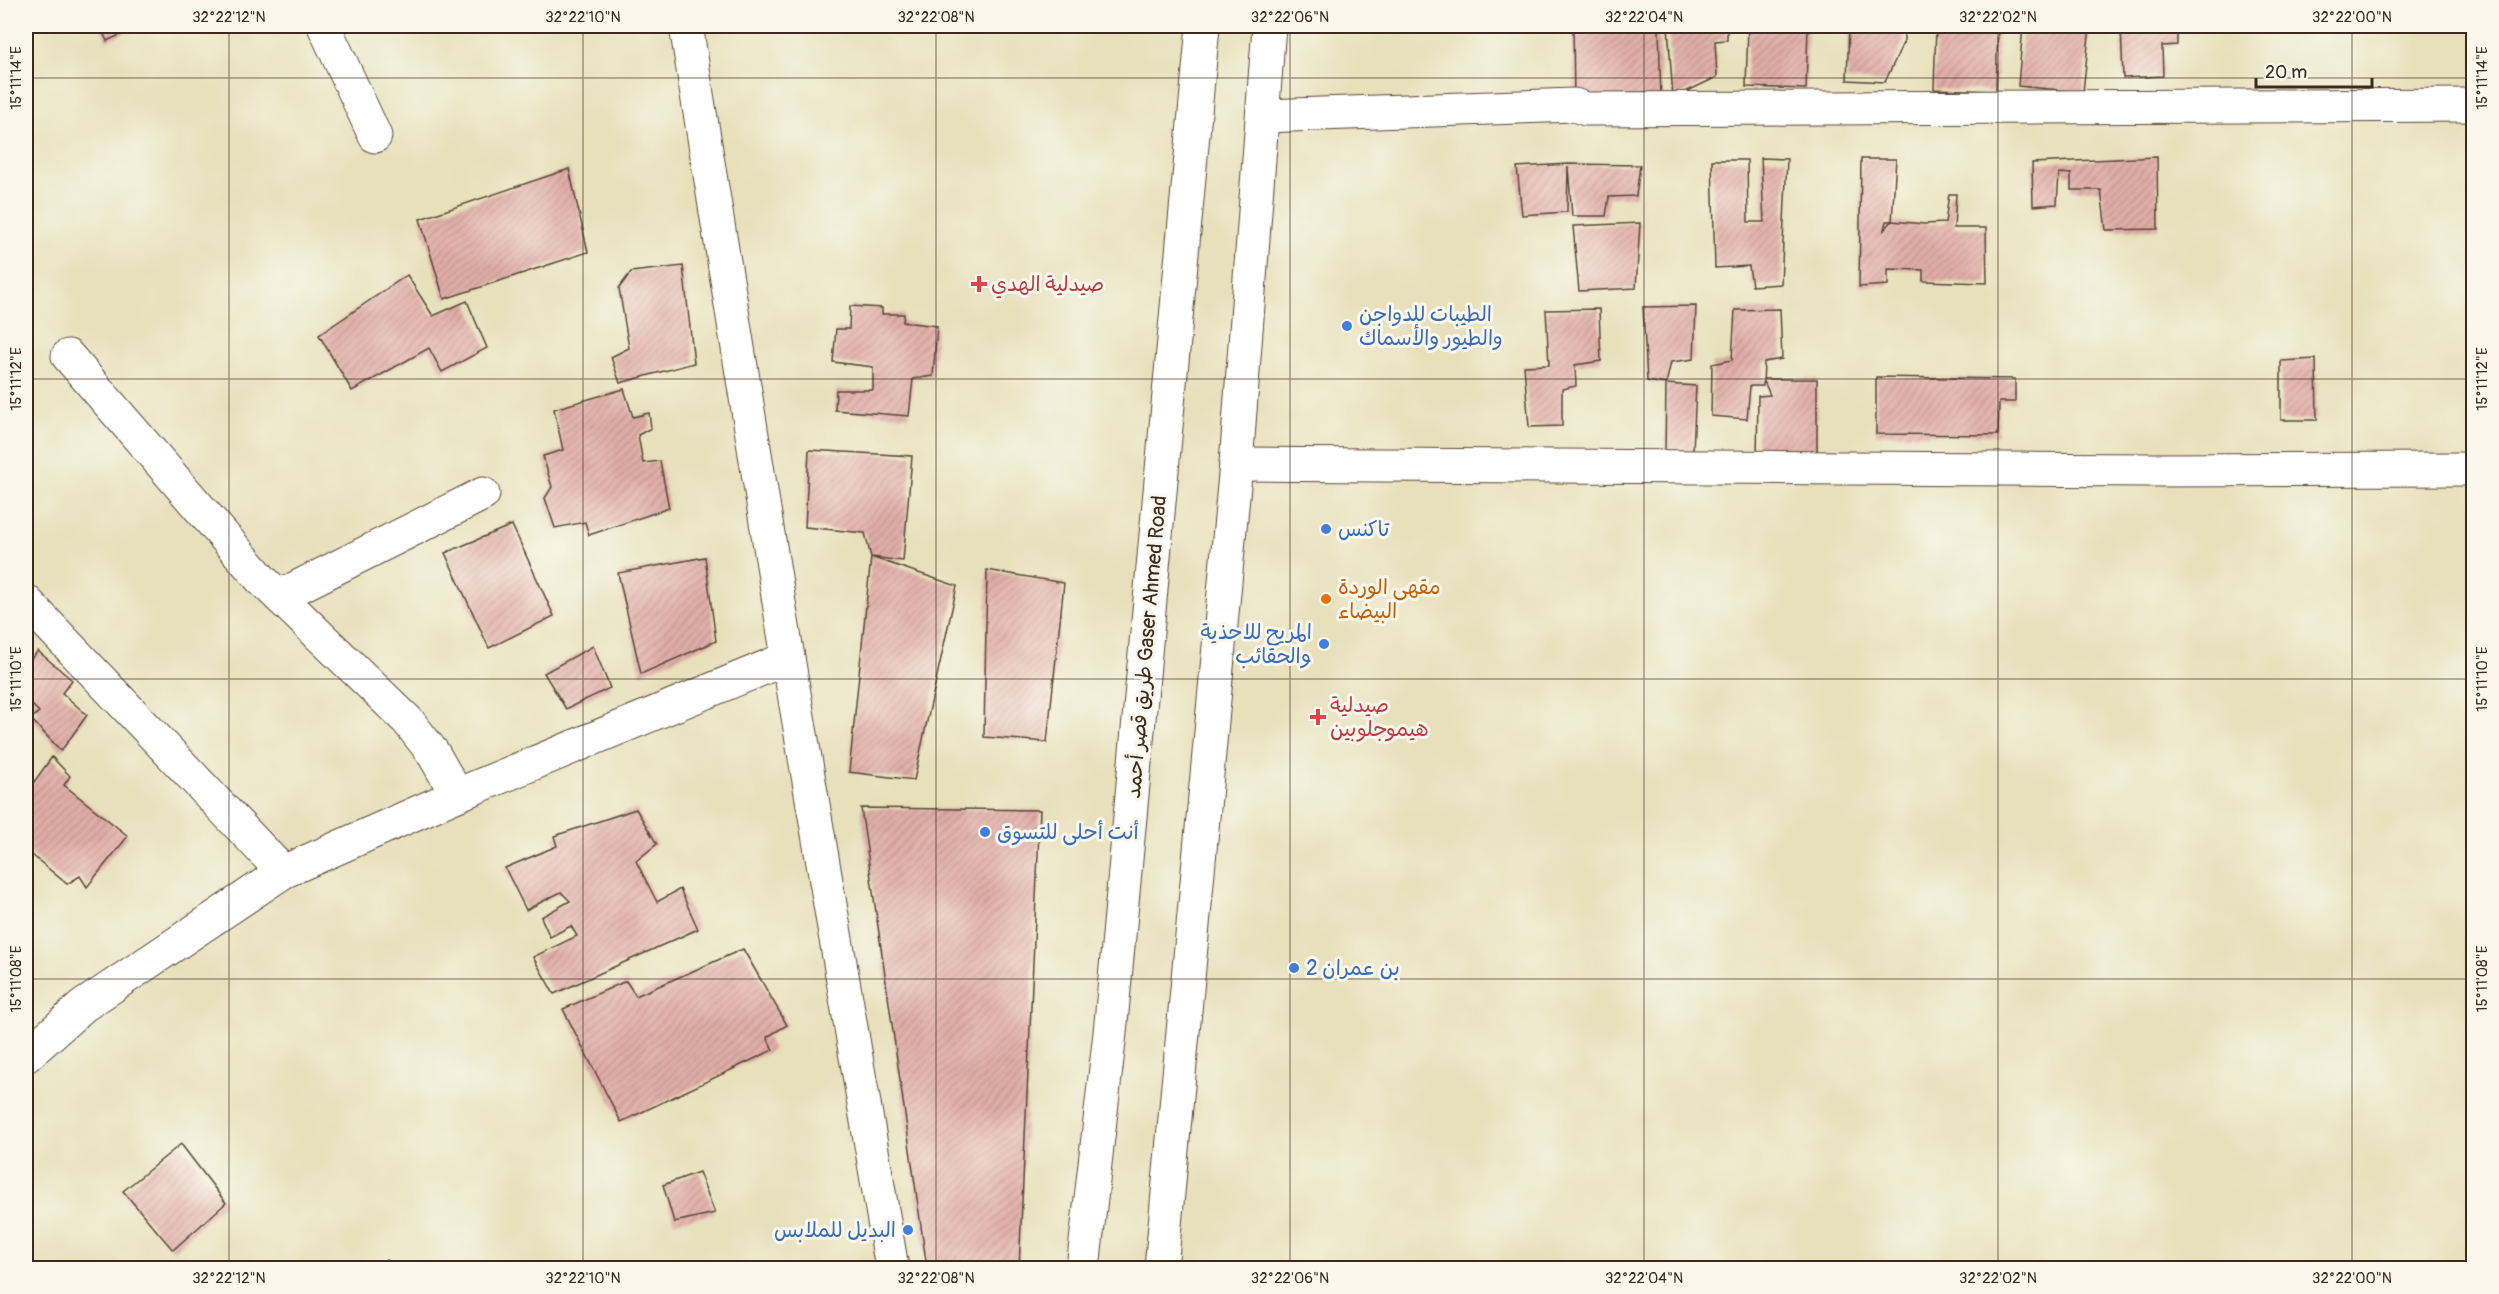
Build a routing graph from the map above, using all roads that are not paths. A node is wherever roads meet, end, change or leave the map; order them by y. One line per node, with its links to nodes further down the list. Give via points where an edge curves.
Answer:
1 (324, 26): 7 (street)
2 (686, 26): 14 (street)
3 (1203, 26): 19 (street, طريق قصر أحمد Gaser Ahmed Road, via 1110,1033)
4 (1269, 26): 6 (street)
5 (2474, 105): 6 (street, via 1598,109 1574,105)
6 (1263, 116): 9 (street)
7 (375, 136)
8 (68, 356): 12 (street)
9 (1236, 464): 10 (street); 20 (street)
10 (2474, 469)
11 (483, 494): 12 (street)
12 (280, 596): 15 (street, via 408,721)
13 (26, 601): 16 (street)
14 (788, 658): 15 (street); 18 (street)
15 (458, 795): 16 (street)
16 (283, 872): 17 (street, via 83,1006)
17 (26, 1056)
18 (892, 1269)
19 (1083, 1269)
20 (1161, 1269)

